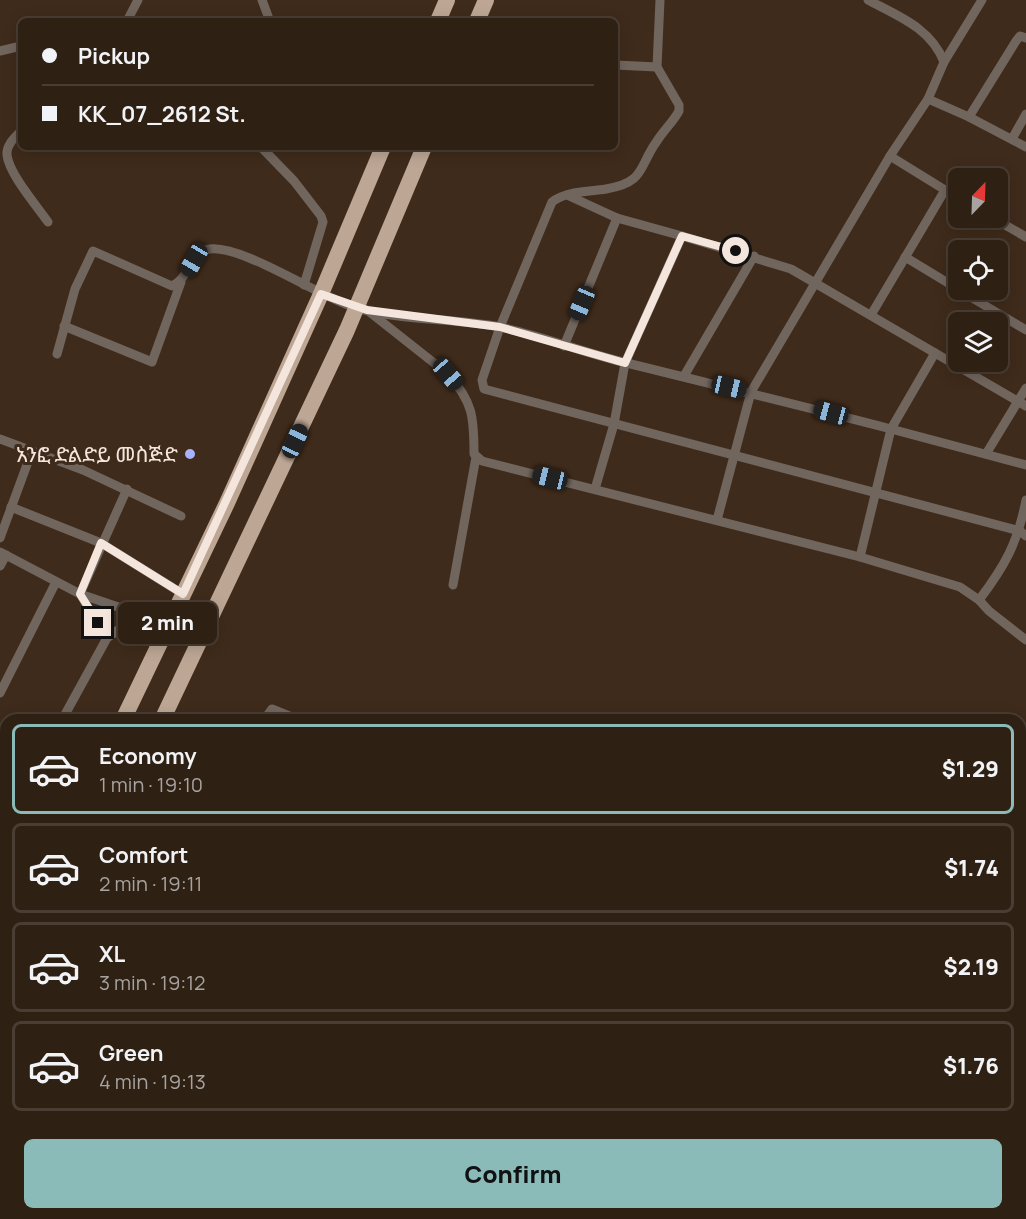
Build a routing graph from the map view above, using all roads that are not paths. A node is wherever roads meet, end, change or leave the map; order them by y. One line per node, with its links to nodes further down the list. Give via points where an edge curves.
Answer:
1 (138, 0): 8 (street)
2 (262, 0): 9 (street)
3 (447, 0): 10 (highway)
4 (486, 0): 11 (highway)
5 (660, 0): 17 (street)
6 (868, 0): 15 (street, via 926,34 937,46)
7 (982, 0): 15 (street)
8 (129, 18)
9 (267, 18)
10 (439, 18)
11 (478, 18)
12 (1026, 38): 20 (street, via 1020,36 1016,40)
13 (18, 47): 14 (street)
14 (0, 51)
15 (944, 63): 18 (street)
16 (618, 65): 17 (street)
17 (657, 67): 30 (street, via 679,111 650,149 642,171 609,189)
18 (928, 99): 20 (street); 27 (street)
19 (1026, 114): 22 (street)
20 (969, 117): 22 (street)
21 (18, 135): 32 (street, via 8,147 7,156)
22 (1012, 139): 23 (street)
23 (1026, 147)
24 (265, 150): 41 (street, via 294,181 323,222)
25 (382, 150): 42 (highway)
26 (423, 150): 44 (highway)
27 (890, 156): 28 (street); 39 (street)
28 (945, 189): 29 (street); 37 (street)
29 (948, 191)
30 (567, 195): 31 (street); 47 (street, via 552,202)
31 (617, 218): 34 (street); 49 (street)
32 (48, 222)
33 (1008, 227): 35 (street)
34 (682, 236): 36 (street); 52 (street)
35 (1026, 237)
36 (754, 256): 39 (street); 53 (street)
37 (905, 257): 40 (street); 45 (street)
38 (181, 282): 41 (street, via 204,251 222,249); 46 (street, via 166,285 93,250); 46 (street, via 152,362)
39 (816, 282): 45 (street); 55 (street)
40 (948, 282)
41 (304, 285): 42 (street)
42 (321, 294): 44 (street); 81 (highway)
43 (977, 300): 48 (street)
44 (362, 309): 47 (street); 63 (street, via 448,374 459,387 471,406); 88 (highway)
45 (871, 315): 50 (street)
46 (64, 326): 51 (street)
47 (500, 327): 49 (street); 57 (street, via 482,380 484,389)
48 (1026, 330)
49 (564, 346): 52 (street)
50 (935, 352): 56 (street); 58 (street)
51 (57, 354)
52 (625, 363): 53 (street); 57 (street)
53 (684, 376): 55 (street)
54 (1026, 388): 56 (street)
55 (751, 392): 58 (street); 62 (street)
56 (1022, 404): 61 (street)
57 (614, 424): 62 (street); 66 (street)
58 (891, 429): 61 (street); 67 (street)
59 (0, 439): 60 (street)
60 (32, 451): 65 (street); 69 (street)
61 (986, 454): 64 (street)
62 (732, 455): 67 (street); 71 (street)
63 (476, 458): 66 (street); 79 (street)
64 (1026, 465)
65 (127, 489): 70 (street); 74 (street)
66 (595, 489): 71 (street)
67 (875, 491): 72 (street); 76 (street)
68 (1026, 500): 72 (street)
69 (11, 507): 73 (street); 74 (street)
70 (181, 516)
71 (717, 520): 76 (street)
72 (1023, 533): 82 (street)
73 (0, 538)
74 (101, 543): 80 (street); 81 (street)
75 (3, 553): 77 (street); 78 (street)
76 (860, 557): 82 (street, via 960,587)
77 (0, 566)
78 (56, 582): 80 (street); 85 (street)
79 (453, 585)
80 (80, 594): 83 (street); 83 (street, via 131,610 132,620)
81 (183, 594): 87 (highway)
82 (980, 600): 84 (street)
83 (107, 638): 86 (street)
84 (1026, 640)
85 (0, 693)
86 (65, 714)
87 (126, 714)
88 (165, 714)
89 (268, 714): 90 (street, via 272,709)
90 (284, 714)

